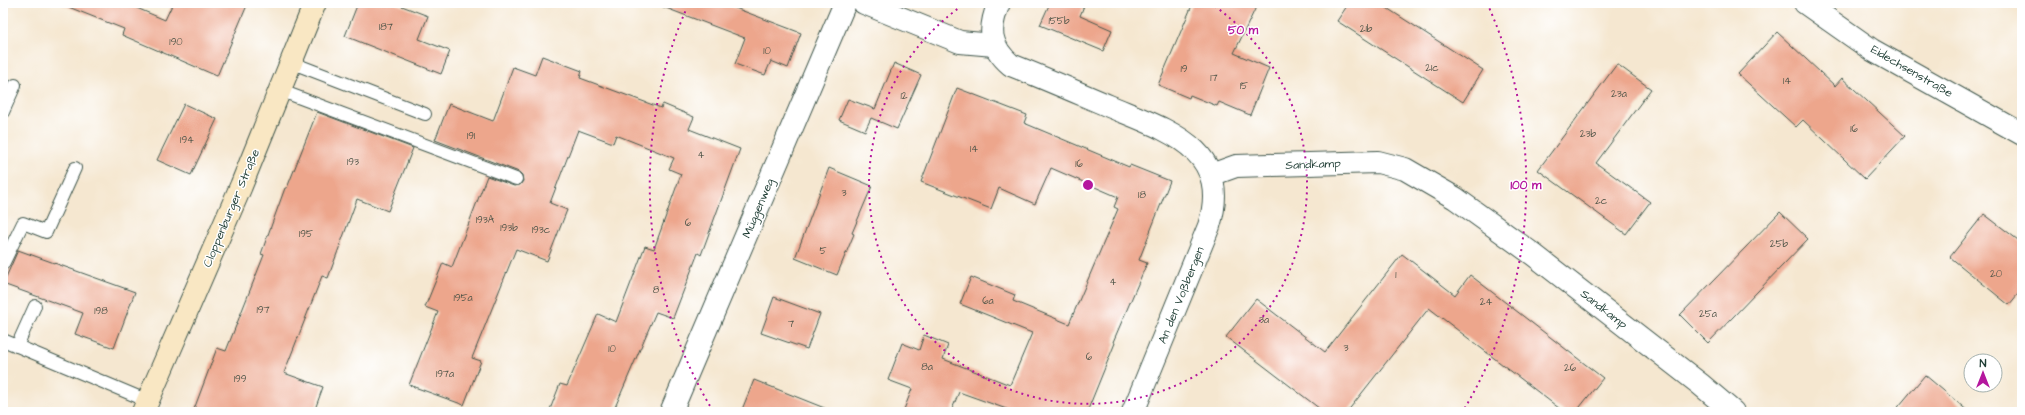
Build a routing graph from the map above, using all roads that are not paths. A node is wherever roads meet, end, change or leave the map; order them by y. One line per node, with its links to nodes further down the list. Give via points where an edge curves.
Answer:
1 (315, 3): 7 (main road, Cloppenburger Straße)
2 (845, 3): 21 (street, Müggenweg)
3 (864, 3): 6 (street, via 960,42)
4 (1000, 3): 6 (street, via 994,16)
5 (1805, 3): 12 (street, Eidechsenstraße, via 1872,50)
6 (994, 45): 14 (street, via 1011,65 1180,137 1203,160)
7 (290, 62): 9 (main road, Cloppenburger Straße); 11 (lane)
8 (15, 85): 10 (lane)
9 (279, 90): 15 (lane); 20 (main road, Cloppenburger Straße, via 241,186)
10 (3, 112)
11 (425, 114)
12 (2022, 134)
13 (74, 168): 16 (lane, via 46,232 23,223)
14 (1211, 175): 22 (street, An den Voßbergen, via 1215,198 1209,226); 23 (street, Sandkamp, via 1236,166 1378,162 1405,169 1455,198 1534,254)
15 (516, 178)
16 (3, 264)
17 (35, 306): 19 (lane)
18 (3, 340): 19 (lane)
19 (17, 346): 20 (lane)
20 (145, 409)
21 (671, 412)
22 (1133, 412)
23 (1733, 412)

